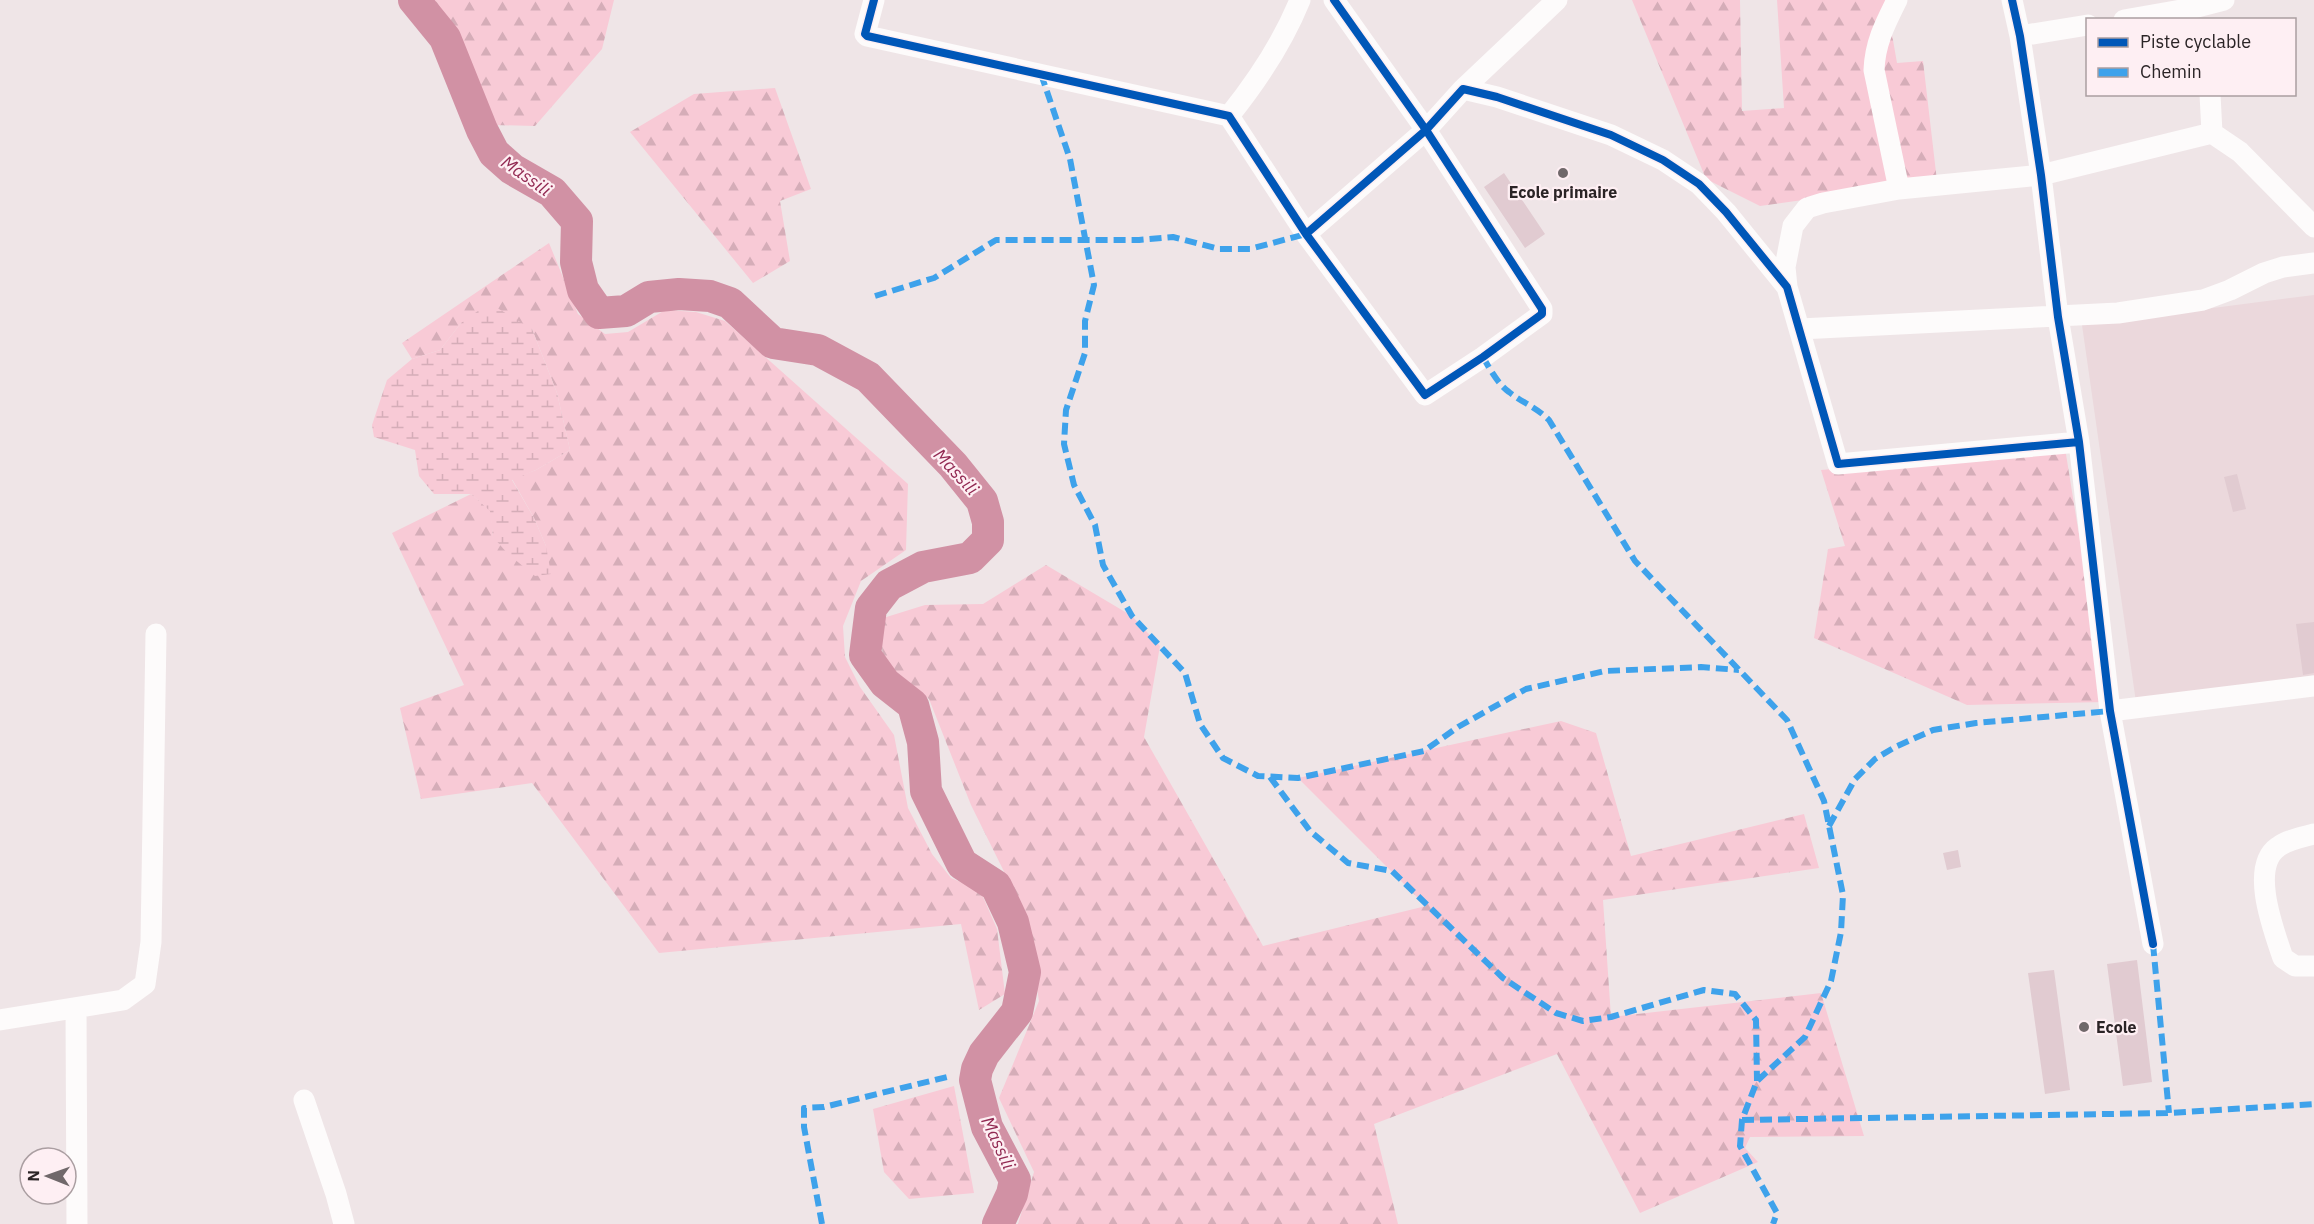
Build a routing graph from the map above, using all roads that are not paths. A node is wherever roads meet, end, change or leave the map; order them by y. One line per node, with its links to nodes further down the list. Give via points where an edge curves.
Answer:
1 (874, 0): 14 (street, via 867,36)
2 (1300, 0): 14 (street, via 1256,82)
3 (1334, 0): 15 (street)
4 (1557, 0): 12 (street)
5 (1897, 0): 18 (street, via 1880,32 1874,70)
6 (2012, 0): 11 (street)
7 (2224, 0): 8 (street)
8 (2193, 9): 9 (street)
9 (2137, 18)
10 (2086, 25): 11 (street)
11 (2020, 36): 17 (street)
12 (1462, 88): 15 (street); 22 (street, via 1611,135 1663,160 1699,184)
13 (2210, 96): 16 (street)
14 (1230, 116): 20 (street)
15 (1426, 130): 20 (street); 20 (street, via 1540,304 1542,314 1423,395)
16 (2212, 133): 17 (street); 19 (street, via 2240,152)
17 (2041, 175): 18 (street); 23 (street)
18 (1899, 189): 22 (street, via 1807,208 1793,226 1785,267)
19 (2314, 227)
20 (1306, 234)
21 (2314, 263): 23 (street, via 2264,273 2203,300 2118,313)
22 (1787, 287): 24 (street)
23 (2058, 317): 24 (street); 25 (street)
24 (1800, 328): 25 (street, via 1838,464)
25 (2079, 442): 28 (street)
26 (156, 634): 32 (street, via 150,942 145,984 123,1000)
27 (2314, 686): 28 (street)
28 (2110, 711): 30 (street)
29 (2314, 834): 31 (street, via 2278,847 2268,859 2264,877 2283,958 2295,966)
30 (2153, 944)
31 (2314, 966)
32 (76, 1008): 33 (street); 35 (street)
33 (0, 1020)
34 (304, 1100): 36 (street)
35 (77, 1224)
36 (344, 1224)

